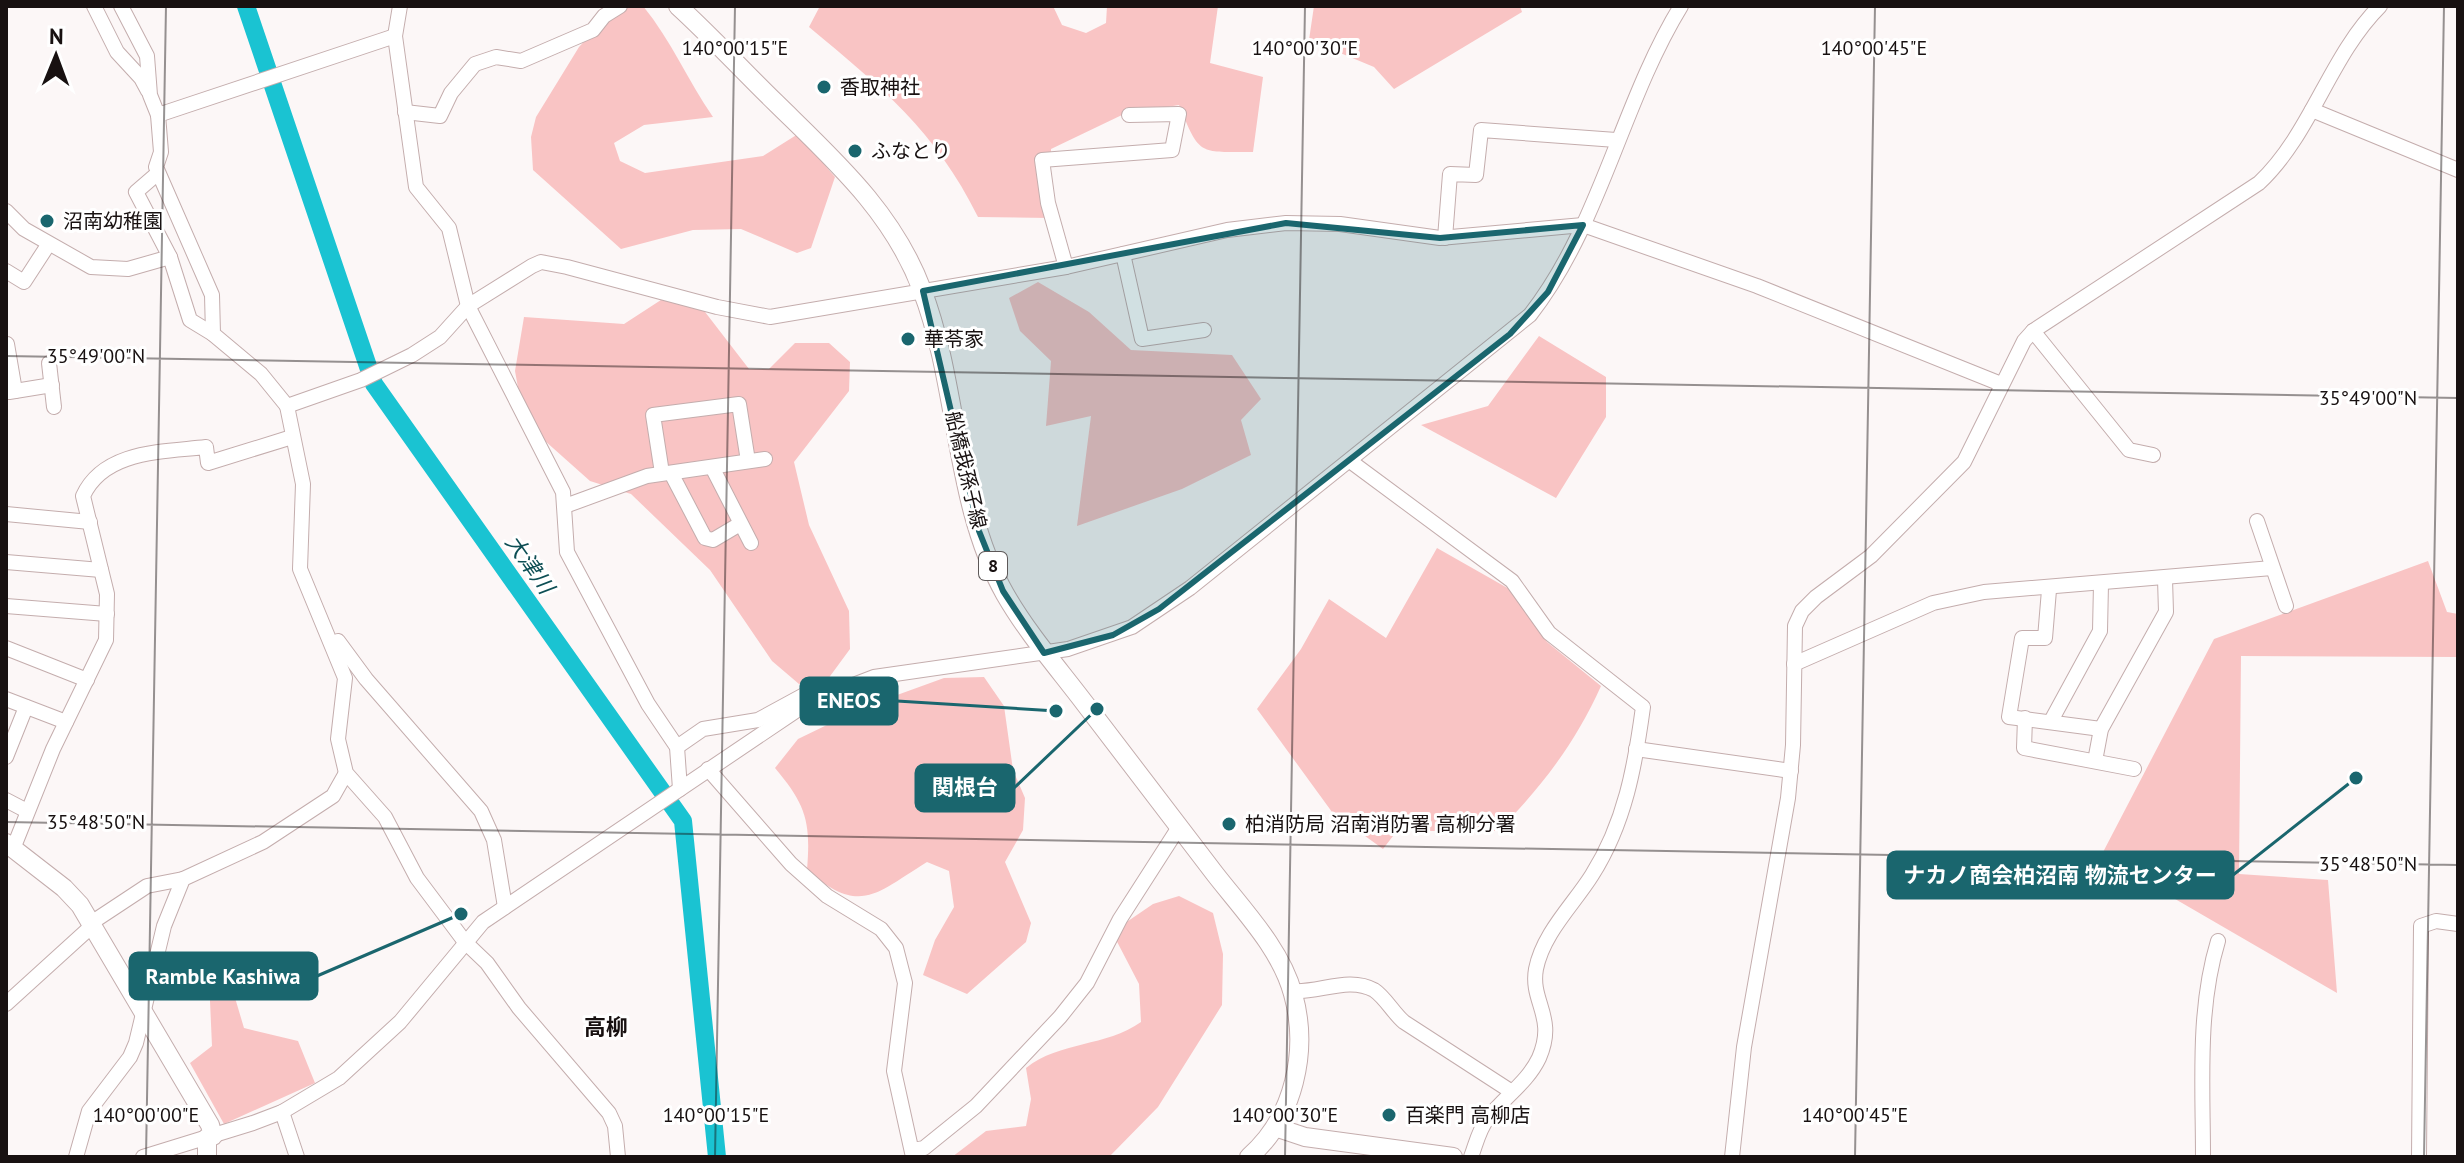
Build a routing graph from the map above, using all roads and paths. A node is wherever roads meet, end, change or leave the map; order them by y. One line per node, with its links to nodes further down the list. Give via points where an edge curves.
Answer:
1 (94, 6): 9 (street, via 117,52)
2 (121, 6): 9 (street, via 147,56)
3 (400, 6): 8 (street)
4 (620, 6): 11 (street, via 593,30 521,61 496,57 475,64 440,116)
5 (678, 6): 25 (main road, 船橋我孫子線 / 8, via 865,192 899,238)
6 (1681, 6): 14 (street, via 1647,66)
7 (2380, 6): 10 (street, via 2351,42)
8 (395, 36): 11 (street); 12 (street)
9 (150, 95): 12 (street)
10 (2312, 110): 15 (street); 29 (street, via 2292,147 2259,183)
11 (405, 112): 26 (street, via 416,187 449,228)
12 (158, 115): 16 (street)
13 (1129, 115): 23 (street, via 1179,114 1172,150 1042,160)
14 (1616, 140): 18 (street); 19 (street, via 1481,130 1476,175 1450,174)
15 (2458, 170)
16 (158, 173): 22 (street, via 136,192); 30 (street, via 212,295)
17 (6, 211): 20 (street)
18 (1583, 225): 19 (street); 33 (street, via 1757,286); 42 (street, via 1567,261 1530,315)
19 (1445, 238): 21 (street, via 1340,224 1286,223 1194,236)
20 (48, 245): 22 (street, via 107,271); 24 (street, via 24,282)
21 (1123, 254): 23 (street); 28 (street, via 1142,339)
22 (170, 257): 30 (street, via 190,320)
23 (1066, 267): 25 (street)
24 (6, 271)
25 (923, 291): 26 (street, via 770,317 541,262); 62 (main road, 船橋我孫子線 / 8, via 979,531 1003,591)
26 (468, 306): 36 (street, via 440,337 378,372); 45 (street)
27 (6, 328): 31 (street)
28 (1204, 330)
29 (2033, 331): 33 (street); 39 (street, via 2129,450)
30 (213, 334): 36 (street, via 261,374)
31 (6, 344): 35 (street)
32 (49, 363): 34 (street)
33 (2001, 384): 63 (street, via 1964,462 1871,556 1802,611 1795,626)
34 (52, 385): 35 (street); 37 (street)
35 (10, 392)
36 (287, 406): 38 (street)
37 (54, 407)
38 (292, 437): 48 (street, via 208,463 206,447 127,458 87,489 83,496); 60 (street, via 303,484 300,569)
39 (2153, 455)
40 (765, 459): 41 (street)
41 (748, 461): 43 (street); 44 (street, via 739,404 653,415)
42 (1350, 461): 62 (street, via 1190,588 1132,627); 73 (street, via 1512,581 1549,633 1643,707)
43 (712, 467): 44 (street); 49 (street)
44 (667, 473): 45 (street); 49 (street, via 705,538 713,540)
45 (565, 506): 72 (street, via 567,552 648,704)
46 (6, 514): 48 (street)
47 (2257, 521): 52 (street)
48 (90, 522): 53 (street)
49 (740, 524): 50 (street)
50 (751, 543)
51 (6, 562): 53 (street)
52 (2272, 568): 54 (street); 58 (street)
53 (101, 570): 59 (street)
54 (2165, 579): 55 (street); 71 (street, via 2166,612)
55 (2101, 584): 56 (street); 69 (street, via 2100,631)
56 (2049, 590): 63 (street, via 1984,592 1933,603); 68 (street, via 2045,638 2022,638 2009,717)
57 (6, 606): 59 (street)
58 (2286, 606)
59 (107, 614): 64 (street, via 106,640)
60 (327, 629): 79 (street, via 345,678 338,739); 88 (street, via 481,811 494,840)
61 (6, 648): 64 (street)
62 (1044, 653): 66 (street, via 874,677); 85 (main road, 船橋我孫子線 / 8)
63 (1794, 664): 78 (street)
64 (87, 680): 70 (street)
65 (6, 699): 67 (street)
66 (809, 702): 72 (street, via 804,695 758,720 703,729); 76 (street)
67 (26, 707): 70 (street); 74 (street)
68 (2025, 718): 69 (street); 75 (street, via 2024,748)
69 (2051, 721): 71 (street)
70 (66, 722): 84 (street)
71 (2101, 729): 75 (street)
72 (677, 747): 80 (street)
73 (1636, 749): 78 (street); 96 (street, via 1632,783 1617,826 1536,966 1546,1036 1528,1079)
74 (6, 757)
75 (2095, 761): 77 (street)
76 (708, 769): 80 (street); 100 (street, via 791,864 827,896 881,929 896,948 905,983 894,1071)
77 (2134, 769)
78 (1791, 771): 109 (street, via 1744,1047)
79 (346, 773): 81 (street); 82 (street)
80 (678, 790): 88 (street)
81 (367, 795): 82 (street); 92 (street, via 385,817 417,878)
82 (333, 796): 87 (street, via 263,842)
83 (6, 800): 84 (street)
84 (27, 811): 86 (street)
85 (1179, 827): 93 (main road, 船橋我孫子線 / 8, via 1268,945); 100 (street, via 1120,919 1087,983 1060,1017 976,1106)
86 (8, 846): 89 (main road, via 64,888)
87 (183, 879): 89 (street, via 147,886); 95 (street)
88 (505, 907): 92 (street)
89 (92, 924): 94 (street); 95 (main road)
90 (2458, 924): 111 (street, via 2436,921 2421,926)
91 (2218, 941): 110 (street, via 2204,1010)
92 (465, 942): 97 (street, via 376,1047 339,1078); 105 (street, via 609,1113)
93 (1293, 991): 96 (street, via 1355,984 1376,991 1404,1022); 98 (main road, 船橋我孫子線 / 8, via 1300,1053)
94 (6, 1004)
95 (143, 1009): 99 (main road, via 210,1125); 101 (street, via 130,1057 89,1111)
96 (1512, 1092): 108 (street, via 1488,1118)
97 (282, 1112): 99 (street); 104 (street)
98 (1275, 1127): 106 (main road, 船橋我孫子線 / 8); 107 (main road, via 1305,1137)
99 (210, 1137): 102 (street); 103 (main road)
100 (913, 1154)
101 (76, 1157)
102 (143, 1157)
103 (207, 1157)
104 (297, 1157)
105 (618, 1157)
106 (1249, 1157)
107 (1453, 1157)
108 (1471, 1157)
109 (1732, 1157)
110 (2203, 1157)
111 (2419, 1157)

